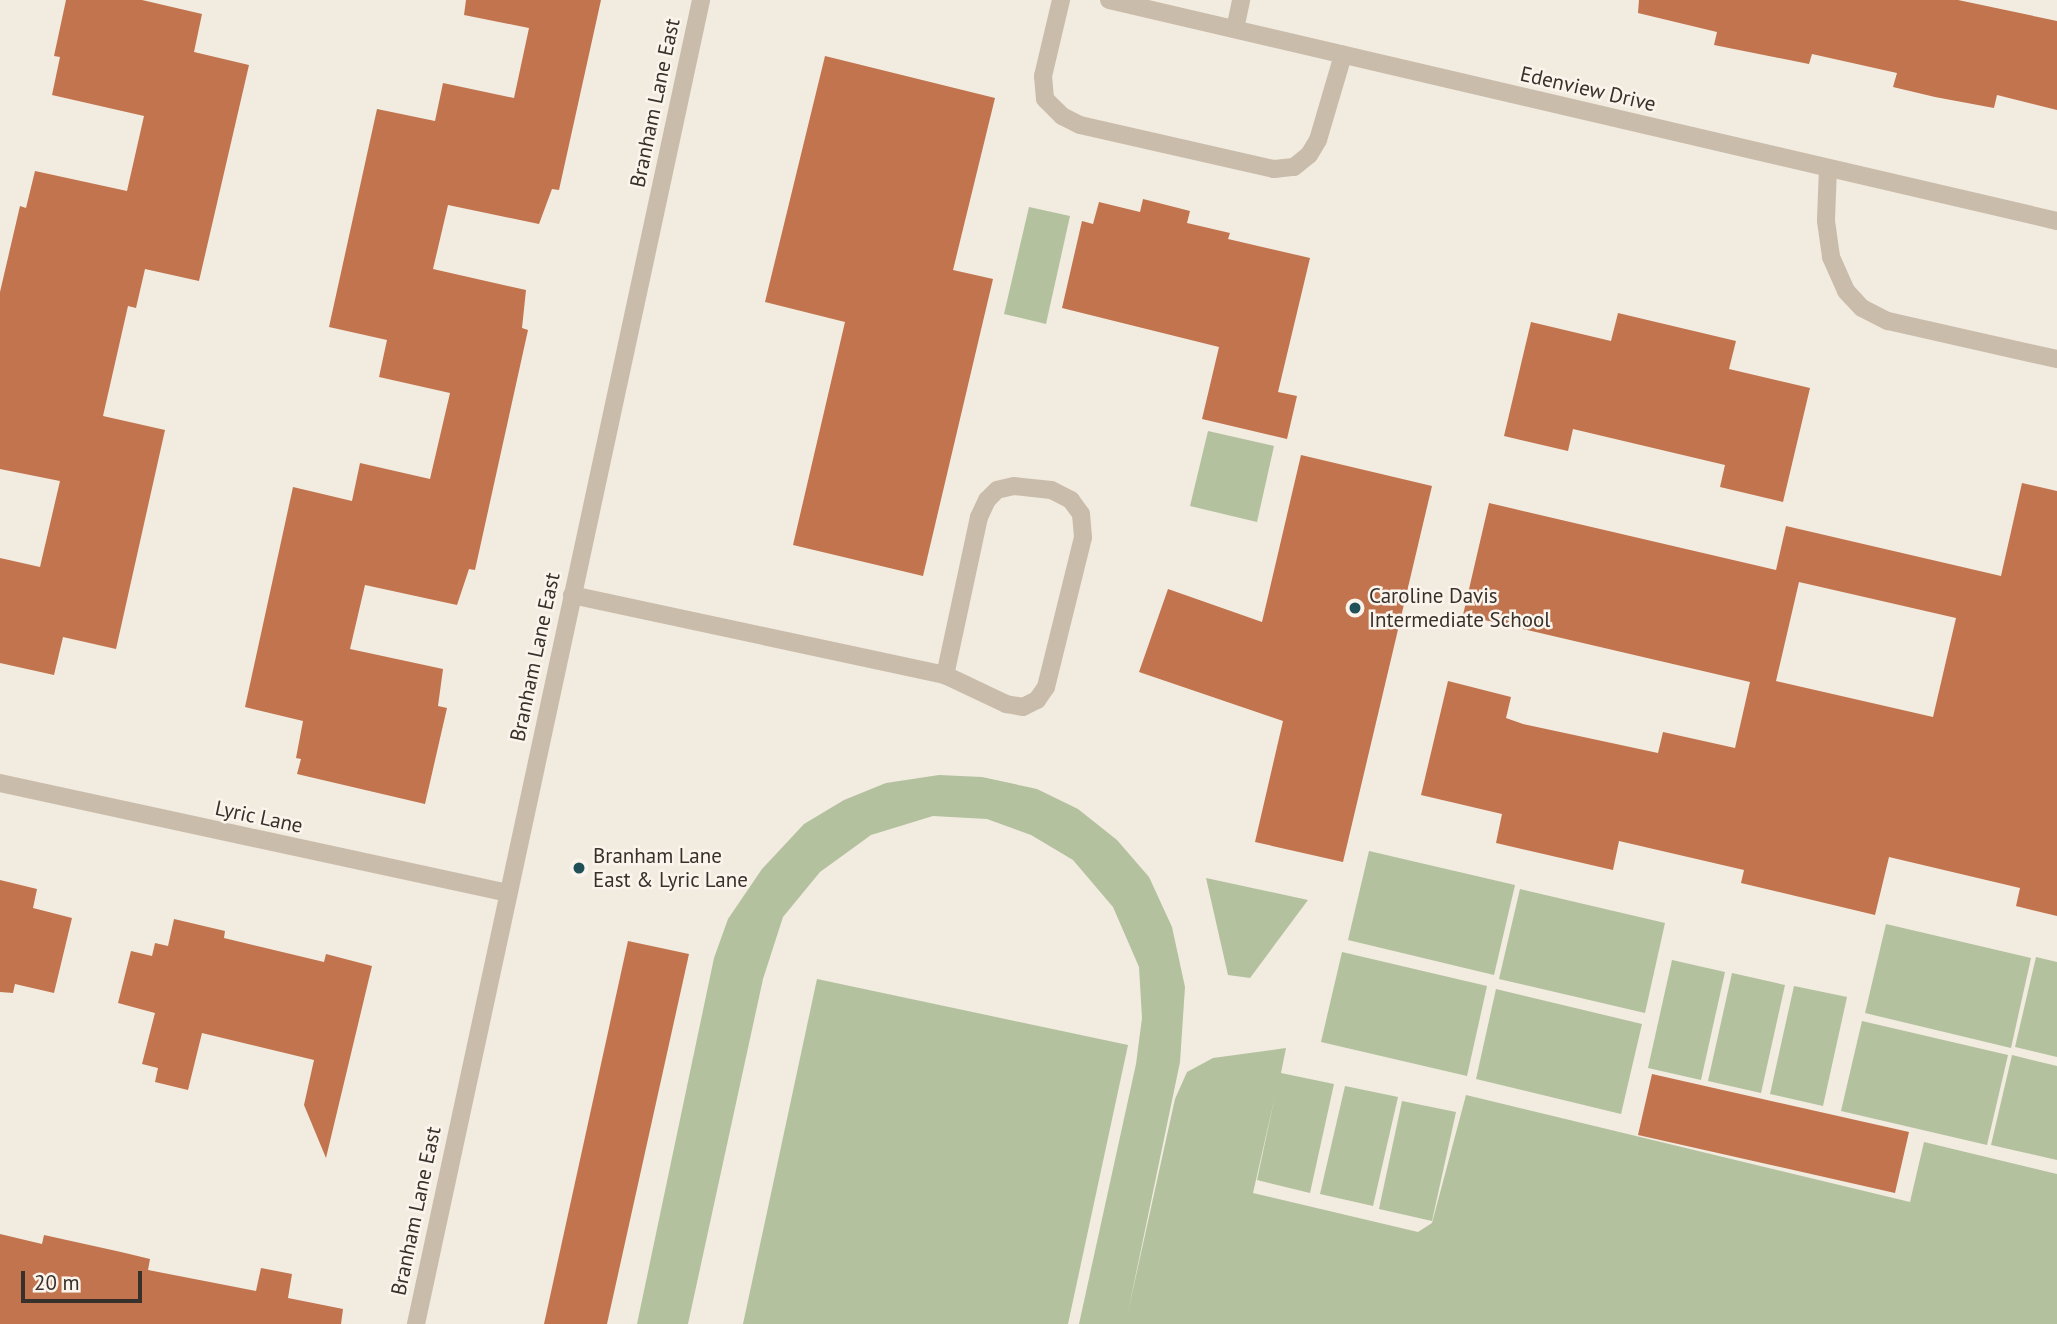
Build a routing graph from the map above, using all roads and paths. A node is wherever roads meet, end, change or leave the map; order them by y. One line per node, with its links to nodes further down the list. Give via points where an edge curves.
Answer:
1 (701, 0): 10 (street, Branham Lane East)
2 (1061, 0): 6 (street, via 1043,76 1045,99 1062,117 1274,169 1294,167 1309,155 1318,140)
3 (1109, 0): 5 (street, Edenview Drive)
4 (1241, 0): 5 (street)
5 (1235, 29): 6 (street, Edenview Drive)
6 (1343, 55): 7 (street, Edenview Drive)
7 (1828, 168): 8 (street, Edenview Drive); 9 (street, via 1826,221 1831,257 1846,291 1862,308 1888,321)
8 (2057, 221)
9 (2057, 359)
10 (572, 595): 11 (street); 13 (street, Branham Lane East)
11 (945, 675): 11 (street, via 1006,704 1023,707 1037,700 1046,687 1083,537 1081,514 1071,500 1051,490 1014,486 987,500 979,516)
12 (0, 783): 13 (street, Lyric Lane)
13 (508, 893): 14 (street, Branham Lane East)
14 (416, 1324)

